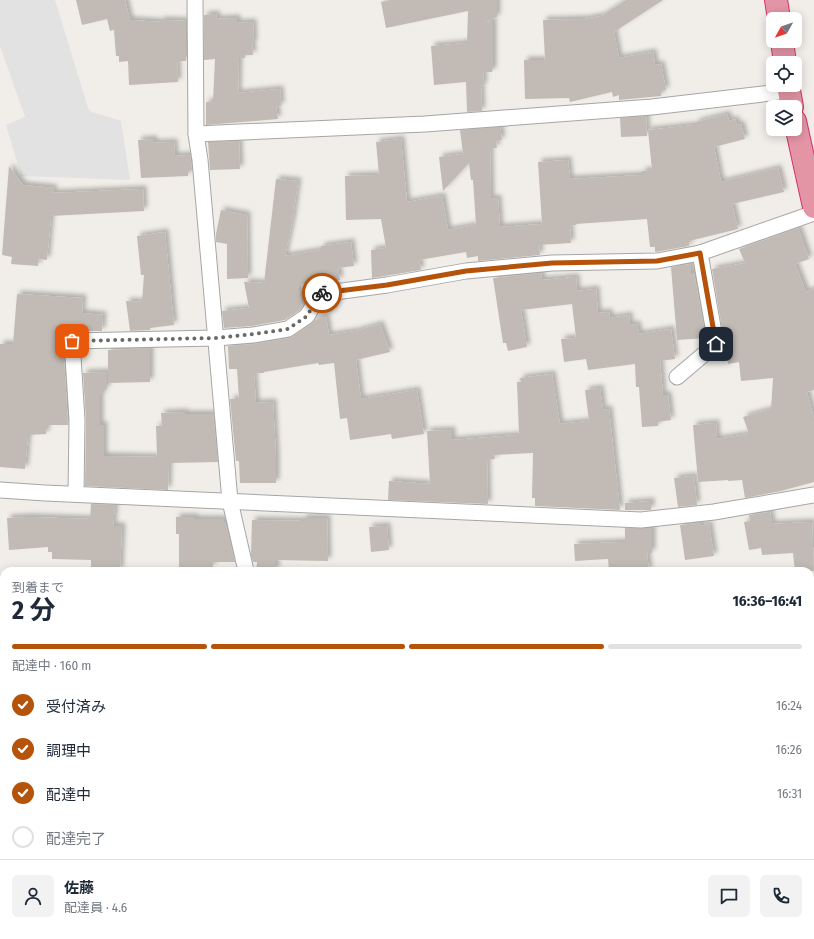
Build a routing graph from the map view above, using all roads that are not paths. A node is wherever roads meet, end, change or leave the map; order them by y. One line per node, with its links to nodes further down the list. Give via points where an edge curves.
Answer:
1 (195, 0): 5 (street)
2 (776, 0): 3 (highway)
3 (778, 12)
4 (789, 94): 5 (street, via 425,124)
5 (196, 134): 10 (street)
6 (798, 136): 7 (highway)
7 (814, 207)
8 (814, 213): 9 (street)
9 (700, 253): 10 (street, via 657,261 552,263 466,271 320,294 307,316 288,329); 11 (street, via 716,344)
10 (216, 338): 13 (street, via 72,341 77,420); 15 (street)
11 (677, 377)
12 (0, 490): 13 (street)
13 (76, 494): 15 (street)
14 (814, 495): 15 (street, via 714,512 641,520)
15 (230, 500): 16 (street)
16 (245, 567)

